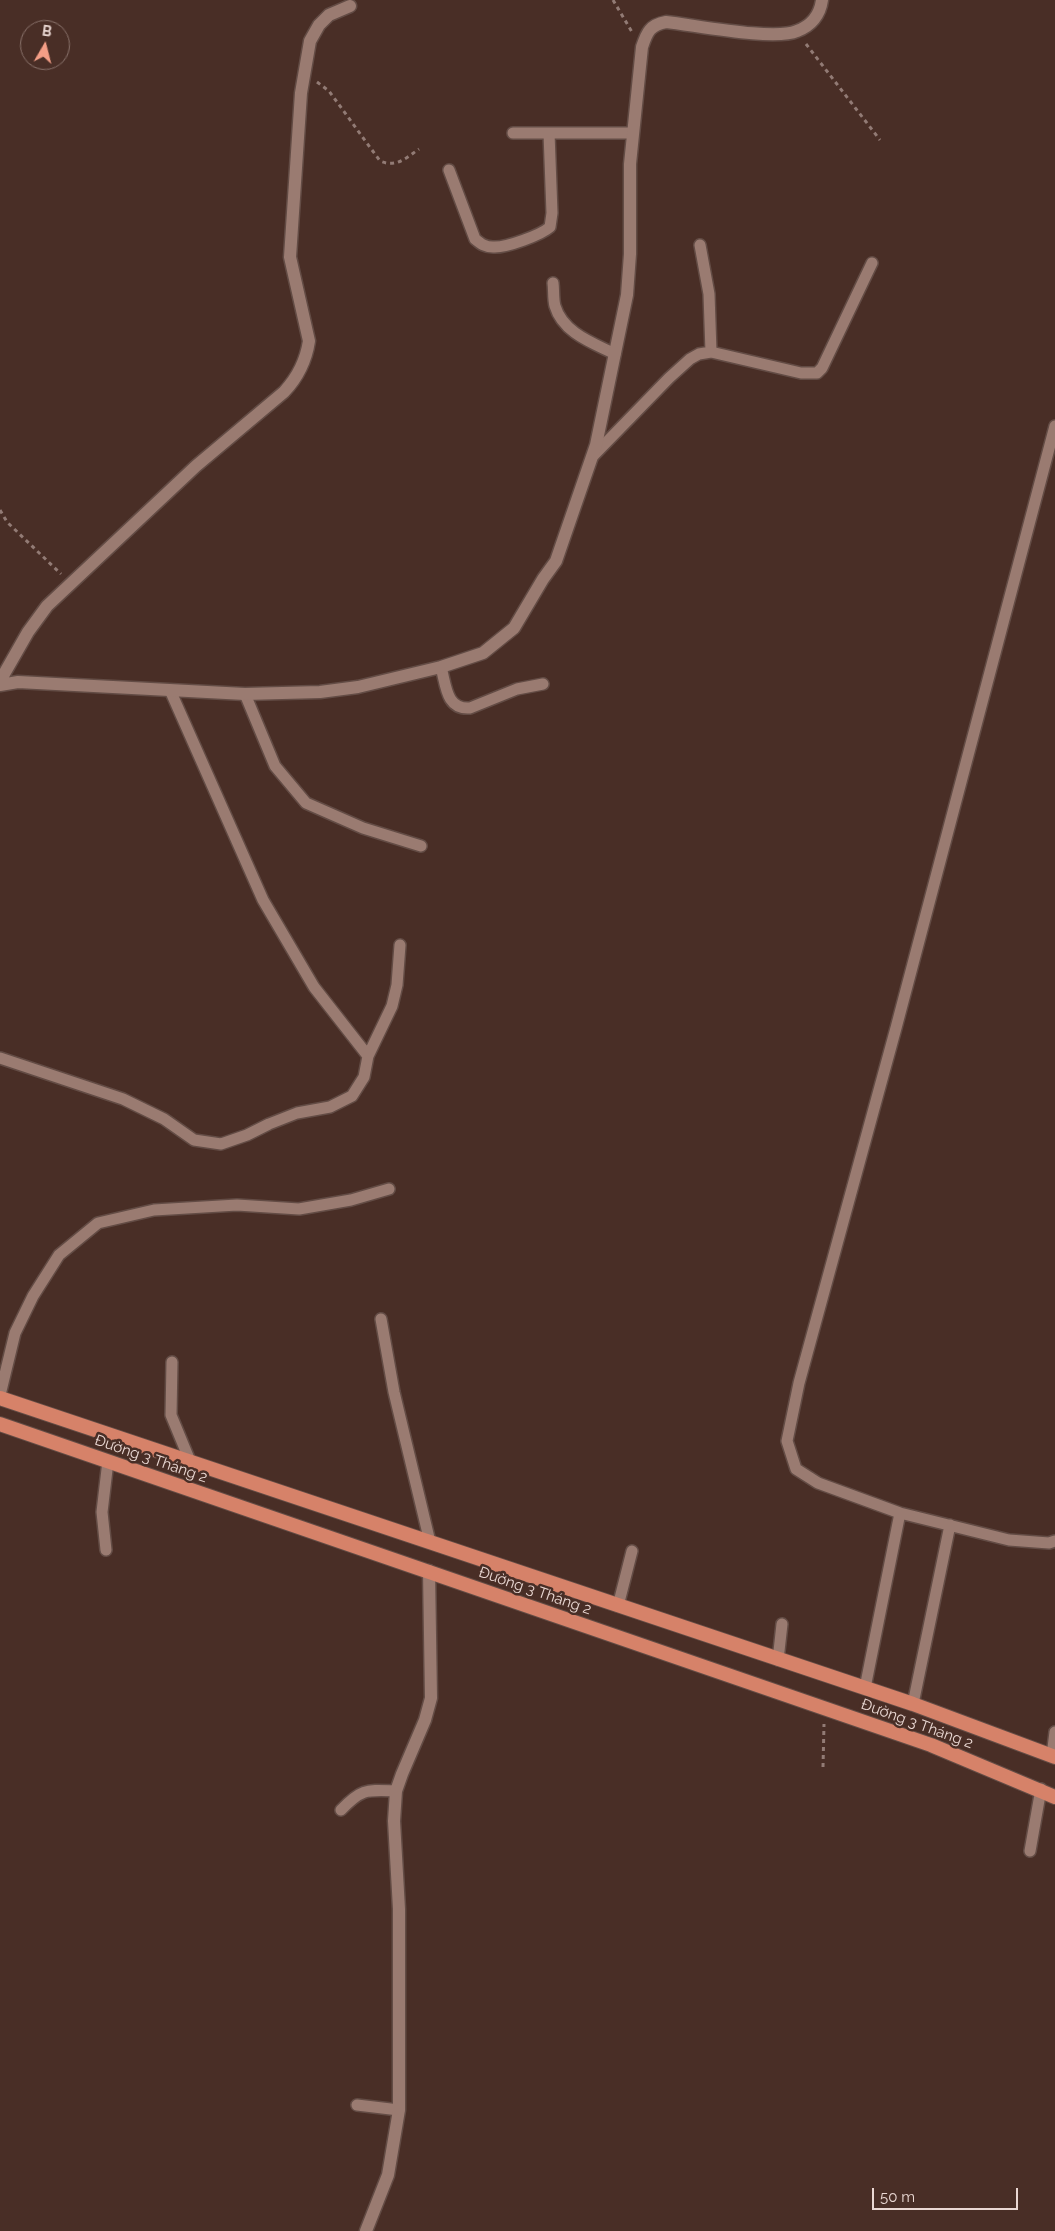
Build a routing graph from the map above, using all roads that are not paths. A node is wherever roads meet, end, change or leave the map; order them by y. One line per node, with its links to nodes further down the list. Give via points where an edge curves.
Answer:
1 (822, 0): 3 (street, via 812,23 796,32 771,35 666,22 651,27 642,47)
2 (350, 6): 16 (street, via 329,15 319,25 310,41 303,75 290,257 309,341 304,362 284,392 196,466 47,606)
3 (632, 132): 5 (lane); 11 (street, via 627,295)
4 (513, 133): 5 (lane)
5 (548, 133): 6 (lane, via 552,213 550,227 543,233 495,248 482,246 475,239)
6 (449, 170)
7 (700, 246): 10 (lane, via 709,294)
8 (872, 263): 10 (lane, via 822,368 816,373 801,373)
9 (553, 282): 11 (lane, via 555,306 566,325)
10 (711, 352): 14 (lane, via 690,359)
11 (615, 354): 14 (street)
12 (1055, 426): 13 (lane)
13 (1052, 453): 32 (lane, via 799,1383 787,1441 796,1469 818,1483)
14 (594, 454): 15 (street, via 556,562 542,579 514,628 483,653)
15 (441, 667): 17 (lane, via 450,700 463,709 517,689); 20 (street, via 358,687 320,692)
16 (0, 681)
17 (544, 684)
18 (0, 685): 19 (street, via 18,682)
19 (170, 690): 20 (street); 23 (lane, via 263,900 314,987)
20 (246, 694): 21 (lane, via 275,766 306,803 363,828)
21 (421, 846)
22 (400, 945): 23 (lane, via 392,1006)
23 (368, 1056): 24 (lane, via 364,1077 352,1096 330,1107 297,1113 221,1144 194,1140 164,1119 123,1099)
24 (0, 1058)
25 (389, 1189): 28 (lane, via 299,1209 237,1205 154,1210 98,1223 59,1255 33,1296 15,1333)
26 (381, 1319): 35 (lane, via 394,1392)
27 (172, 1362): 30 (lane, via 171,1414)
28 (0, 1397): 30 (highway, Đường 3 Tháng 2)
29 (0, 1424): 31 (highway, Đường 3 Tháng 2)
30 (190, 1461): 35 (highway, Đường 3 Tháng 2)
31 (108, 1462): 36 (lane, via 102,1512); 38 (highway, Đường 3 Tháng 2)
32 (900, 1513): 33 (lane); 42 (lane)
33 (950, 1525): 34 (lane, via 1009,1540); 43 (lane)
34 (1055, 1541)
35 (430, 1542): 39 (highway, Đường 3 Tháng 2)
36 (106, 1550)
37 (632, 1551): 39 (lane)
38 (429, 1572): 46 (highway, Đường 3 Tháng 2, via 932,1745); 47 (street, via 431,1698)
39 (618, 1606): 41 (highway, Đường 3 Tháng 2)
40 (782, 1624): 41 (lane)
41 (778, 1660): 42 (highway, Đường 3 Tháng 2)
42 (865, 1688): 43 (highway, Đường 3 Tháng 2)
43 (914, 1704): 45 (highway, Đường 3 Tháng 2)
44 (1055, 1732): 45 (lane)
45 (1053, 1757)
46 (1041, 1790): 48 (highway, Đường 3 Tháng 2); 50 (lane)
47 (396, 1791): 49 (lane, via 366,1790); 52 (street)
48 (1055, 1797)
49 (341, 1810)
50 (1030, 1851)
51 (357, 2105): 52 (lane)
52 (400, 2110): 53 (street, via 388,2175)
53 (366, 2231)

